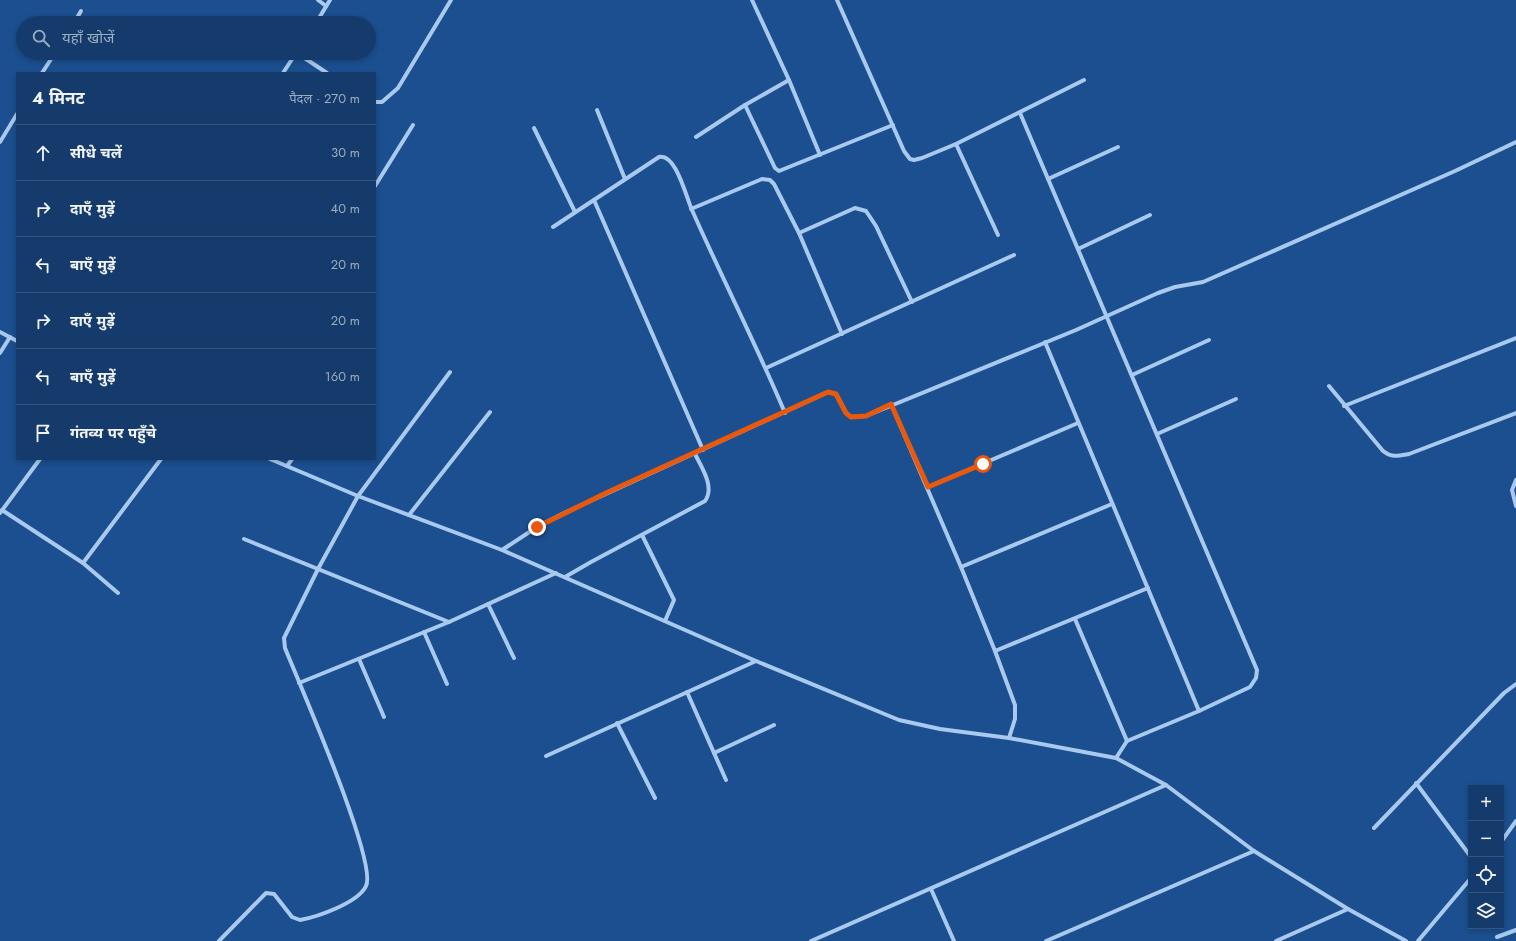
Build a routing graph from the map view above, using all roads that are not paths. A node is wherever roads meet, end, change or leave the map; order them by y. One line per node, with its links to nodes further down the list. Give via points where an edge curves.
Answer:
1 (318, 0): 6 (street)
2 (330, 0): 6 (street)
3 (451, 0): 18 (street, via 398,88 382,102)
4 (752, 0): 16 (street)
5 (837, 0): 23 (street)
6 (326, 6): 9 (street)
7 (81, 11): 8 (street)
8 (78, 16)
9 (320, 16)
10 (50, 60): 13 (street)
11 (291, 60): 14 (street)
12 (307, 60): 15 (street)
13 (43, 72)
14 (284, 72)
15 (325, 72)
16 (789, 80): 19 (street); 31 (street)
17 (1084, 80): 21 (street)
18 (376, 102)
19 (745, 105): 26 (street); 31 (street, via 776,170 784,171)
20 (597, 110): 32 (street)
21 (1020, 113): 29 (street); 33 (street)
22 (16, 116): 27 (street)
23 (893, 125): 29 (street, via 910,159 922,158); 31 (street)
24 (413, 126): 34 (street)
25 (534, 128): 37 (street)
26 (696, 137)
27 (0, 142)
28 (1516, 142): 45 (street, via 1203,282 1168,289)
29 (956, 144): 41 (street)
30 (1118, 147): 33 (street)
31 (820, 155)
32 (625, 179): 35 (street); 36 (street, via 659,157 665,157 675,167)
33 (1048, 179): 42 (street)
34 (376, 184)
35 (594, 200): 37 (street); 66 (street)
36 (691, 209): 40 (street, via 767,178 774,184); 54 (street)
37 (575, 212): 39 (street)
38 (1150, 215): 42 (street)
39 (553, 227)
40 (799, 233): 44 (street, via 855,208 866,211 876,226); 47 (street)
41 (998, 235)
42 (1078, 249): 45 (street)
43 (1014, 255): 44 (street)
44 (912, 302): 47 (street)
45 (1106, 316): 52 (street); 56 (street)
46 (0, 332): 48 (street)
47 (842, 334): 54 (street)
48 (10, 338): 51 (street); 53 (street)
49 (1516, 338): 60 (street)
50 (1209, 340): 56 (street)
51 (16, 341)
52 (1045, 342): 59 (street); 64 (street)
53 (0, 352)
54 (766, 368): 62 (street)
55 (450, 372): 75 (street)
56 (1132, 374): 65 (street)
57 (1329, 386): 60 (street)
58 (1236, 399): 65 (street)
59 (891, 404): 62 (street, via 866,416 851,417 846,413 836,394 828,392); 74 (street)
60 (1344, 406): 63 (street, via 1383,451 1394,457 1409,454)
61 (490, 412): 79 (street)
62 (785, 413): 66 (street)
63 (1516, 413)
64 (1078, 423): 74 (street); 76 (street)
65 (1157, 434): 103 (street, via 1257,670 1250,688)
66 (703, 450): 67 (street)
67 (695, 454): 80 (street, via 709,484 708,497 691,510); 82 (street, via 562,514)
68 (39, 460): 78 (street)
69 (160, 460): 83 (street)
70 (272, 460): 72 (street)
71 (291, 460): 72 (street)
72 (287, 466): 75 (street)
73 (1516, 480): 77 (street, via 1512,490)
74 (928, 487): 84 (street)
75 (358, 496): 79 (street); 85 (street)
76 (1112, 504): 84 (street); 88 (street)
77 (1516, 506)
78 (1, 512): 83 (street)
79 (409, 515): 82 (street)
80 (642, 535): 87 (street); 92 (street, via 674,600)
81 (244, 539): 85 (street)
82 (502, 550): 86 (street)
83 (84, 564): 89 (street)
84 (961, 567): 95 (street)
85 (318, 569): 93 (street); 99 (street, via 284,638 285,648)
86 (556, 573): 87 (street); 90 (street)
87 (565, 577): 92 (street)
88 (1148, 588): 91 (street); 103 (street)
89 (118, 593)
90 (488, 604): 93 (street); 96 (street)
91 (1074, 619): 95 (street); 108 (street)
92 (665, 621): 98 (street)
93 (449, 622): 94 (street)
94 (424, 632): 97 (street); 100 (street)
95 (995, 651): 107 (street, via 1015,705 1015,719)
96 (514, 658)
97 (359, 659): 99 (street); 104 (street)
98 (756, 661): 102 (street); 107 (street, via 899,720 940,729)
99 (299, 683): 126 (street, via 357,833 367,864 367,885 363,892 345,904 300,920 292,917 274,894 266,894)
100 (447, 684)
101 (1516, 684): 113 (street, via 1504,693)
102 (687, 692): 105 (street); 109 (street)
103 (1199, 711): 108 (street)
104 (384, 717)
105 (617, 723): 110 (street); 115 (street)
106 (774, 725): 109 (street)
107 (1009, 738): 111 (street)
108 (1126, 742): 111 (street)
109 (714, 753): 112 (street)
110 (546, 756)
111 (1116, 758): 114 (street)
112 (726, 780)
113 (1416, 783): 117 (street); 120 (street)
114 (1166, 785): 119 (street); 122 (street)
115 (655, 798)
116 (1516, 821): 118 (street)
117 (1374, 828)
118 (1504, 838)
119 (1254, 851): 123 (street); 129 (street)
120 (1468, 853)
121 (1468, 882): 132 (street)
122 (931, 889): 127 (street); 128 (street)
123 (1348, 909): 130 (street); 131 (street)
124 (1516, 930): 125 (street)
125 (1497, 937)
126 (219, 941)
127 (811, 941)
128 (954, 941)
129 (1046, 941)
130 (1276, 941)
131 (1406, 941)
132 (1418, 941)

